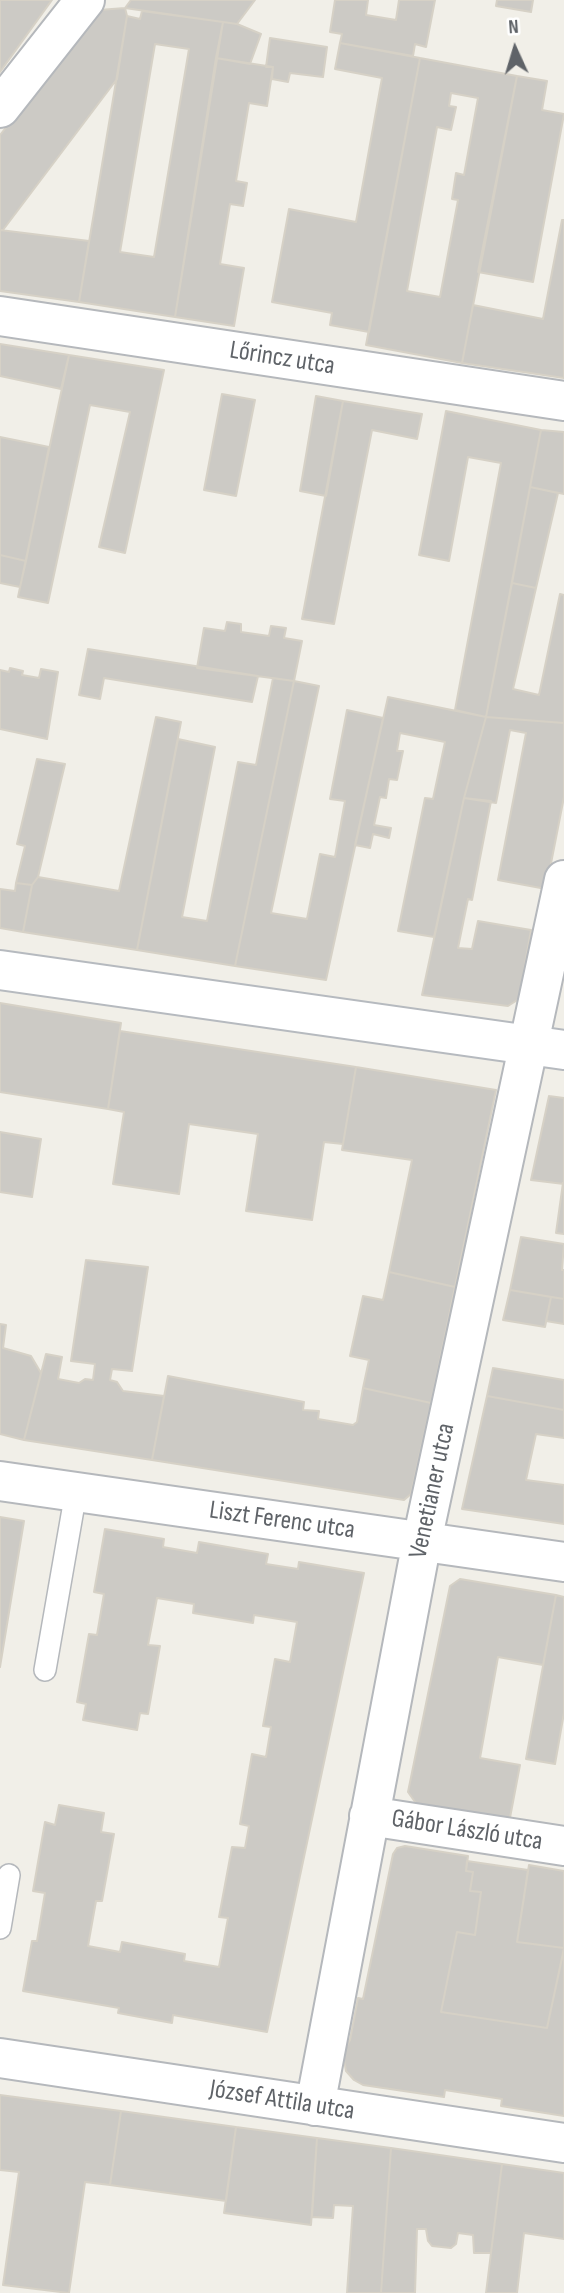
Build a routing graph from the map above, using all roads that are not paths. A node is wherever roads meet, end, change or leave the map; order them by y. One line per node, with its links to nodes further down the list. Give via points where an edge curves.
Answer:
1 (85, 0): 2 (street)
2 (0, 108)
3 (0, 316): 4 (street, Lőrincz utca)
4 (564, 401)
5 (564, 880): 7 (street, Venetianer utca)
6 (0, 971): 7 (street)
7 (546, 1047): 10 (street, Venetianer utca)
8 (0, 1481): 9 (street, Liszt Ferenc utca)
9 (76, 1492): 10 (street, Liszt Ferenc utca); 12 (lane)
10 (422, 1541): 11 (street, Liszt Ferenc utca); 13 (street, Venetianer utca)
11 (564, 1562)
12 (46, 1670)
13 (369, 1816): 14 (street, Gábor László utca); 18 (street, Venetianer utca)
14 (564, 1846)
15 (9, 1875): 16 (lane)
16 (0, 1928)
17 (0, 2058): 18 (street, József Attila utca)
18 (315, 2106): 19 (street, József Attila utca)
19 (564, 2143)

